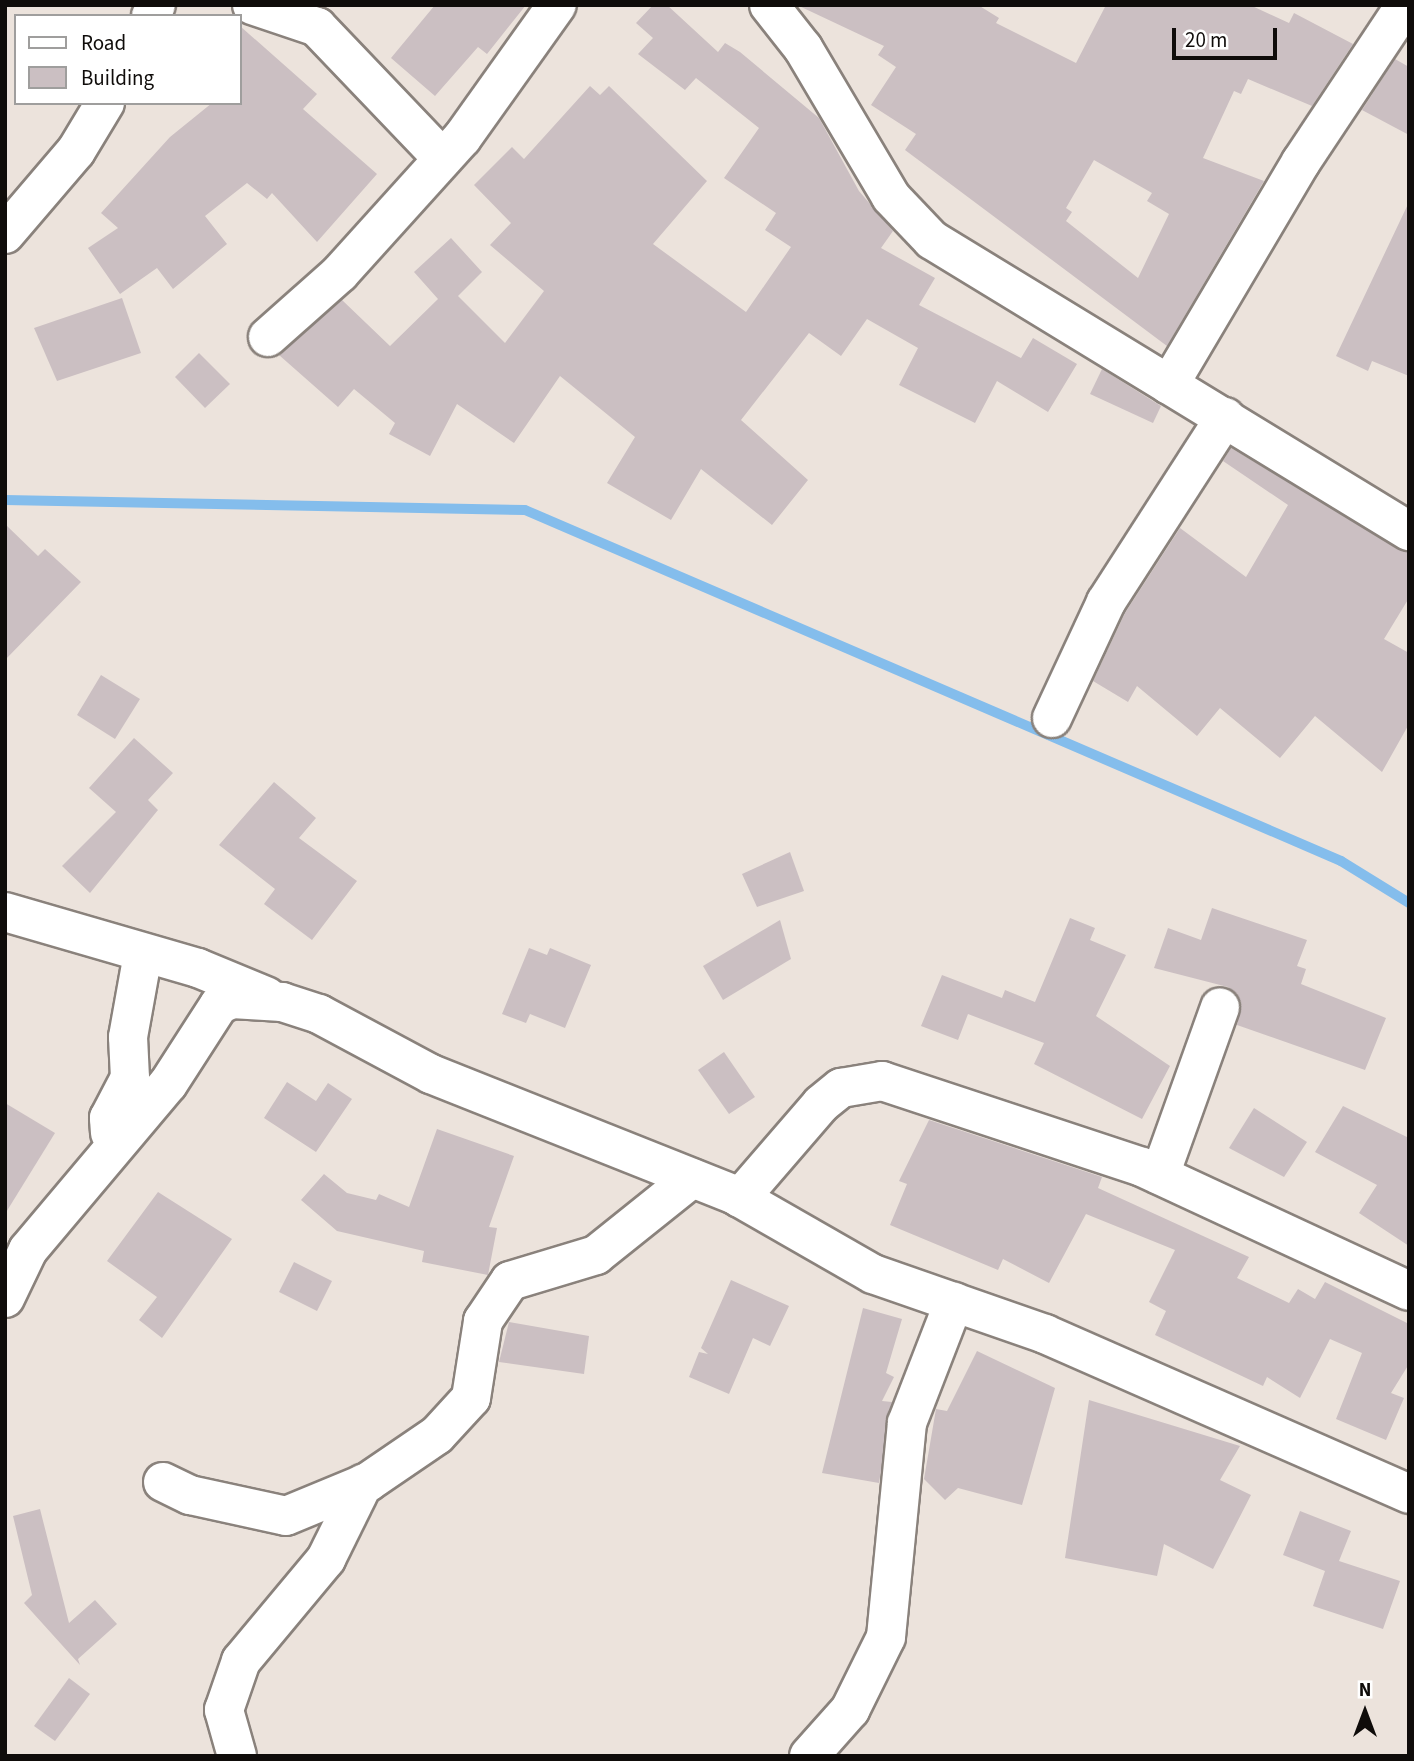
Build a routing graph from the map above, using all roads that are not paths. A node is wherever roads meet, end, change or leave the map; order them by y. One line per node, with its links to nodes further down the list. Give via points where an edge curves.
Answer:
1 (252, 5): 6 (street, via 317,27)
2 (557, 5): 6 (street)
3 (769, 5): 9 (street, via 803,48 891,197 932,240)
4 (1399, 9): 9 (street, via 1301,162)
5 (104, 105): 7 (street, via 76,150)
6 (443, 159): 8 (street, via 341,273)
7 (5, 234)
8 (268, 337)
9 (1169, 384): 10 (street)
10 (1226, 417): 11 (street); 12 (street, via 1106,602)
11 (1409, 531)
12 (1052, 718)
13 (5, 912): 14 (street)
14 (144, 954): 15 (street); 17 (street, via 128,1037 130,1078 109,1118)
15 (282, 1002): 17 (street, via 232,999 219,1005 168,1084); 19 (street, via 319,1014 431,1074)
16 (1220, 1007): 18 (street)
17 (113, 1145): 21 (street)
18 (1160, 1175): 20 (street, via 961,1102 881,1081 841,1088 821,1104); 22 (street)
19 (692, 1178): 20 (street); 26 (street, via 596,1255 510,1281 483,1321 471,1398 437,1435)
20 (740, 1198): 24 (street, via 873,1273)
21 (15, 1257): 23 (street)
22 (1409, 1291)
23 (5, 1298)
24 (954, 1302): 27 (street, via 1045,1334); 29 (street, via 907,1423 886,1637 850,1710)
25 (163, 1482): 26 (street, via 190,1495 286,1516)
26 (363, 1484): 28 (street, via 326,1559 241,1661 224,1710)
27 (1409, 1494)
28 (237, 1756)
29 (809, 1756)

